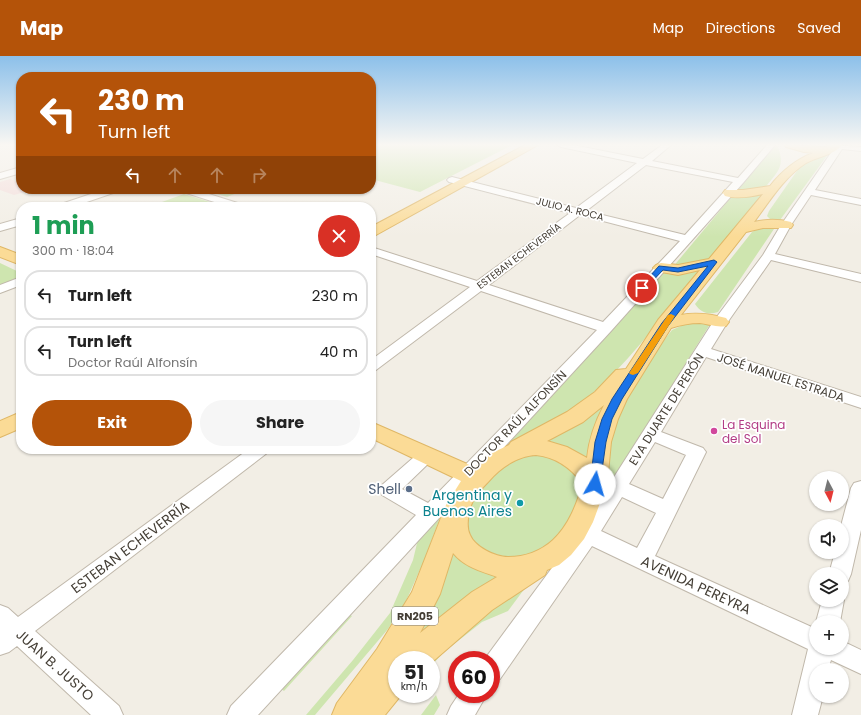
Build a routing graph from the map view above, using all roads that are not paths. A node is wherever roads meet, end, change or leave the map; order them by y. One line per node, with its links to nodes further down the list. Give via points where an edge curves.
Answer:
1 (785, 175): 10 (main road, RN205)
2 (466, 176): 8 (main road)
3 (468, 176): 8 (main road)
4 (626, 176): 18 (street, ESTEBAN ECHEVERRÍA)
5 (695, 176): 9 (street)
6 (745, 176): 9 (street, DOCTOR RAÚL ALFONSÍN)
7 (819, 176): 11 (street, EVA DUARTE DE PERÓN)
8 (457, 181): 18 (street, JULIO A. ROCA); 19 (main road); 23 (main road)
9 (735, 187): 10 (main road, via 743,194); 25 (street, DOCTOR RAÚL ALFONSÍN)
10 (773, 189): 24 (main road, RN205)
11 (809, 192): 17 (street); 21 (street, EVA DUARTE DE PERÓN)
12 (101, 194): 15 (street)
13 (200, 194): 14 (street)
14 (222, 201): 16 (street)
15 (77, 202)
16 (225, 202)
17 (861, 202)
18 (578, 211): 25 (street, JULIO A. ROCA); 34 (street, ESTEBAN ECHEVERRÍA)
19 (376, 220)
20 (16, 223): 22 (street)
21 (786, 225): 24 (main road, via 771,223); 28 (street, EVA DUARTE DE PERÓN)
22 (0, 228)
23 (376, 229)
24 (741, 229): 30 (main road, RN205)
25 (687, 239): 31 (street, DOCTOR RAÚL ALFONSÍN)
26 (0, 250): 29 (main road)
27 (376, 252): 34 (street)
28 (768, 256): 32 (street); 36 (street, EVA DUARTE DE PERÓN)
29 (16, 258)
30 (714, 262): 31 (main road, via 678,270); 37 (main road, RN205)
31 (661, 268): 38 (street, DOCTOR RAÚL ALFONSÍN)
32 (861, 278)
33 (16, 283): 35 (street)
34 (478, 286): 38 (street); 41 (street, ESTEBAN ECHEVERRÍA)
35 (0, 289)
36 (720, 322): 37 (main road, via 690,317); 40 (street, EVA DUARTE DE PERÓN)
37 (664, 324): 39 (main road, RN205)
38 (606, 328): 52 (street, DOCTOR RAÚL ALFONSÍN)
39 (652, 343): 49 (main road, RN205, via 602,396 575,417); 53 (main road, RN205, via 607,419 600,442)
40 (702, 351): 42 (street, JOSÉ MANUEL ESTRADA); 48 (street, EVA DUARTE DE PERÓN)
41 (376, 362)
42 (861, 403)
43 (16, 407): 44 (main road)
44 (0, 415)
45 (16, 422): 46 (main road)
46 (0, 430)
47 (376, 431): 51 (main road)
48 (650, 434): 53 (street, EVA DUARTE DE PERÓN); 56 (street, via 697,452)
49 (510, 452): 52 (main road, RN205); 53 (main road, RN205, via 538,448 565,454)
50 (254, 454): 62 (street, ESTEBAN ECHEVERRÍA)
51 (427, 455): 52 (main road); 57 (street, via 388,490)
52 (472, 475): 55 (main road, RN205); 57 (street, DOCTOR RAÚL ALFONSÍN)
53 (606, 486): 56 (street); 58 (main road, RN205, via 588,509)
54 (861, 488): 61 (street)
55 (458, 505): 59 (main road, RN205, via 455,528 460,542 478,559 506,568 523,567); 73 (main road, RN205, via 424,598 404,637)
56 (667, 509): 60 (street)
57 (430, 513): 72 (street, DOCTOR RAÚL ALFONSÍN)
58 (582, 532): 59 (main road, RN205, via 570,538); 60 (street, AVENIDA PEREYRA); 67 (street)
59 (554, 554): 64 (main road, RN205, via 482,601)
60 (642, 560): 63 (street, AVENIDA PEREYRA)
61 (842, 567)
62 (6, 630): 71 (street, JUAN B. JUSTO)
63 (809, 638)
64 (422, 651)
65 (819, 655): 76 (street)
66 (846, 655): 68 (street)
67 (500, 657)
68 (861, 662)
69 (388, 687): 74 (main road)
70 (468, 703): 75 (street)
71 (110, 715)
72 (240, 715)
73 (349, 715)
74 (364, 715)
75 (460, 715)
76 (805, 715)

